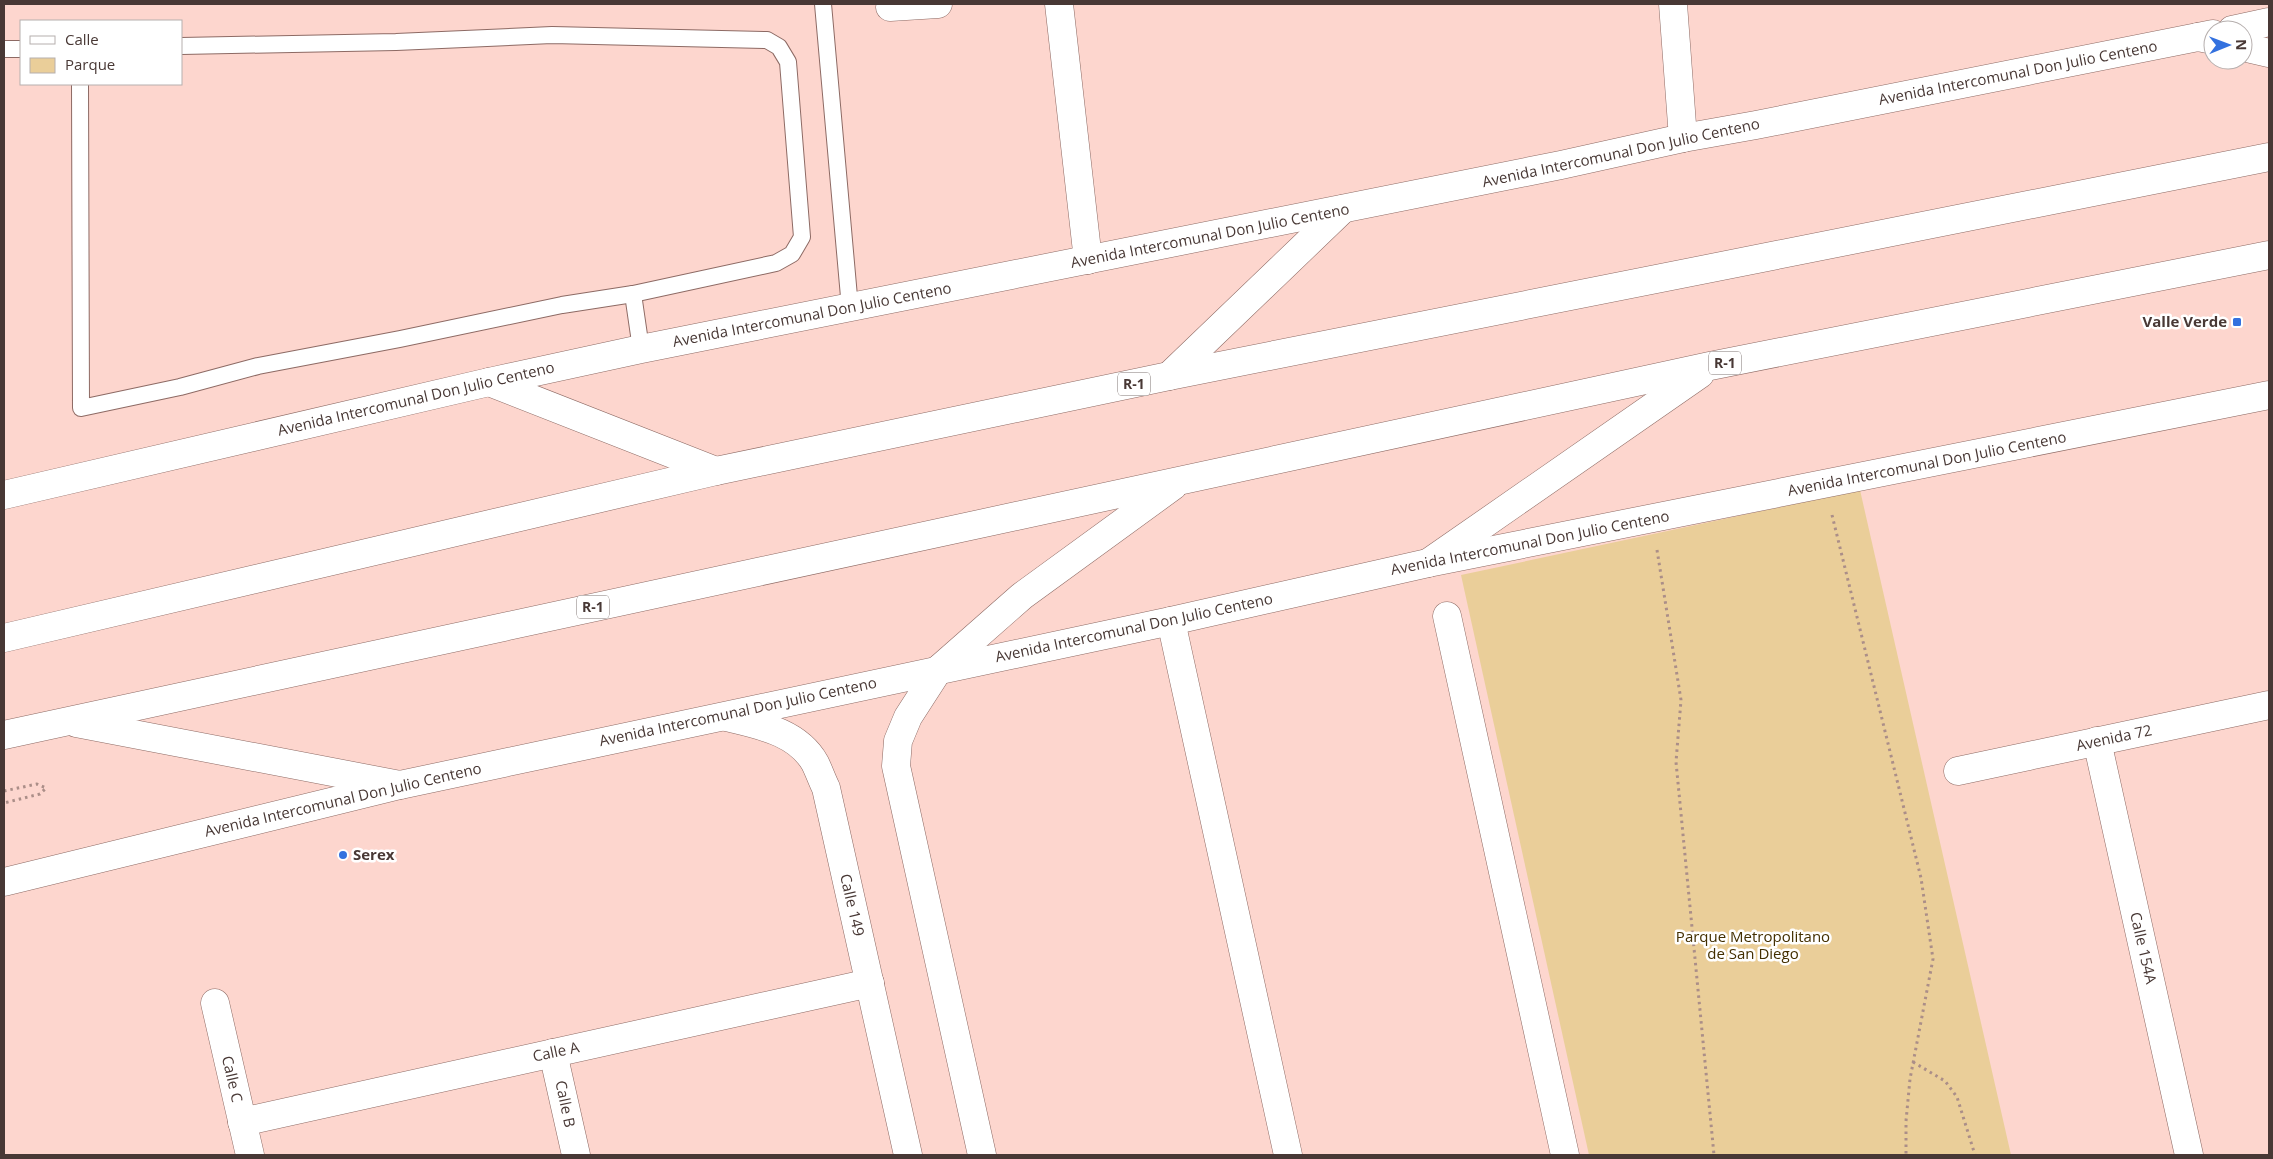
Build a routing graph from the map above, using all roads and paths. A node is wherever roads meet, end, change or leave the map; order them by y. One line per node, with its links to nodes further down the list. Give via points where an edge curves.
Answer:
1 (823, 4): 21 (lane)
2 (938, 4): 5 (street)
3 (1059, 4): 19 (street)
4 (1674, 4): 15 (street)
5 (890, 8)
6 (2269, 22): 7 (street)
7 (2253, 25)
8 (2203, 38): 15 (street, Avenida Intercomunal Don Julio Centeno)
9 (182, 46): 20 (lane, via 552,35 767,40 778,47 788,62 802,237 792,254 776,263)
10 (20, 48): 11 (lane)
11 (4, 49)
12 (2253, 49): 13 (street)
13 (2269, 53)
14 (80, 85): 20 (lane, via 81,408 267,364 562,305)
15 (1683, 138): 17 (street, Avenida Intercomunal Don Julio Centeno)
16 (2269, 157): 24 (street, R-1)
17 (1343, 209): 19 (street, Avenida Intercomunal Don Julio Centeno); 24 (street)
18 (2269, 255): 23 (street, R-1)
19 (1088, 260): 21 (street, Avenida Intercomunal Don Julio Centeno)
20 (633, 294): 22 (lane)
21 (850, 308): 22 (street, Avenida Intercomunal Don Julio Centeno)
22 (641, 349): 25 (street, Avenida Intercomunal Don Julio Centeno)
23 (1710, 366): 28 (street, R-1); 32 (street)
24 (1169, 376): 27 (street, R-1)
25 (489, 382): 27 (street); 30 (street, Avenida Intercomunal Don Julio Centeno)
26 (2269, 395): 29 (street, Avenida Intercomunal Don Julio Centeno)
27 (716, 471): 35 (street, R-1)
28 (1183, 479): 36 (street, via 1022,596); 39 (street, R-1)
29 (1825, 484): 31 (street, Avenida Intercomunal Don Julio Centeno); 50 (path, via 1920,878 1933,959)
30 (4, 495)
31 (1652, 519): 32 (street, Avenida Intercomunal Don Julio Centeno); 58 (path, via 1681,700 1676,762)
32 (1428, 563): 34 (street, Avenida Intercomunal Don Julio Centeno)
33 (1447, 616): 57 (street)
34 (1171, 621): 36 (street, Avenida Intercomunal Don Julio Centeno); 56 (street)
35 (4, 638)
36 (939, 669): 38 (street, Avenida Intercomunal Don Julio Centeno); 55 (street, via 908,717 898,741 896,766)
37 (2269, 705): 41 (street, Avenida 72)
38 (720, 716): 43 (street, Avenida Intercomunal Don Julio Centeno); 47 (street, Calle 149, via 765,727 792,738 814,761 826,788)
39 (65, 721): 40 (street, R-1); 43 (street)
40 (4, 735)
41 (2097, 741): 42 (street, Avenida 72); 61 (street, Calle 154A)
42 (1958, 771)
43 (400, 785): 46 (street, Avenida Intercomunal Don Julio Centeno)
44 (4, 791): 45 (path, via 37,784 46,788 40,794)
45 (4, 803)
46 (4, 882)
47 (870, 983): 49 (street, Calle A); 54 (street, Calle 149)
48 (215, 1003): 51 (street, Calle C)
49 (553, 1053): 51 (street, Calle A); 53 (street, Calle B)
50 (1914, 1062): 59 (path, via 1906,1121); 60 (path, via 1945,1081 1957,1097)
51 (242, 1122): 52 (street, Calle C)
52 (250, 1155)
53 (576, 1155)
54 (908, 1155)
55 (982, 1155)
56 (1288, 1155)
57 (1565, 1155)
58 (1714, 1155)
59 (1906, 1155)
60 (1974, 1155)
61 (2190, 1155)

